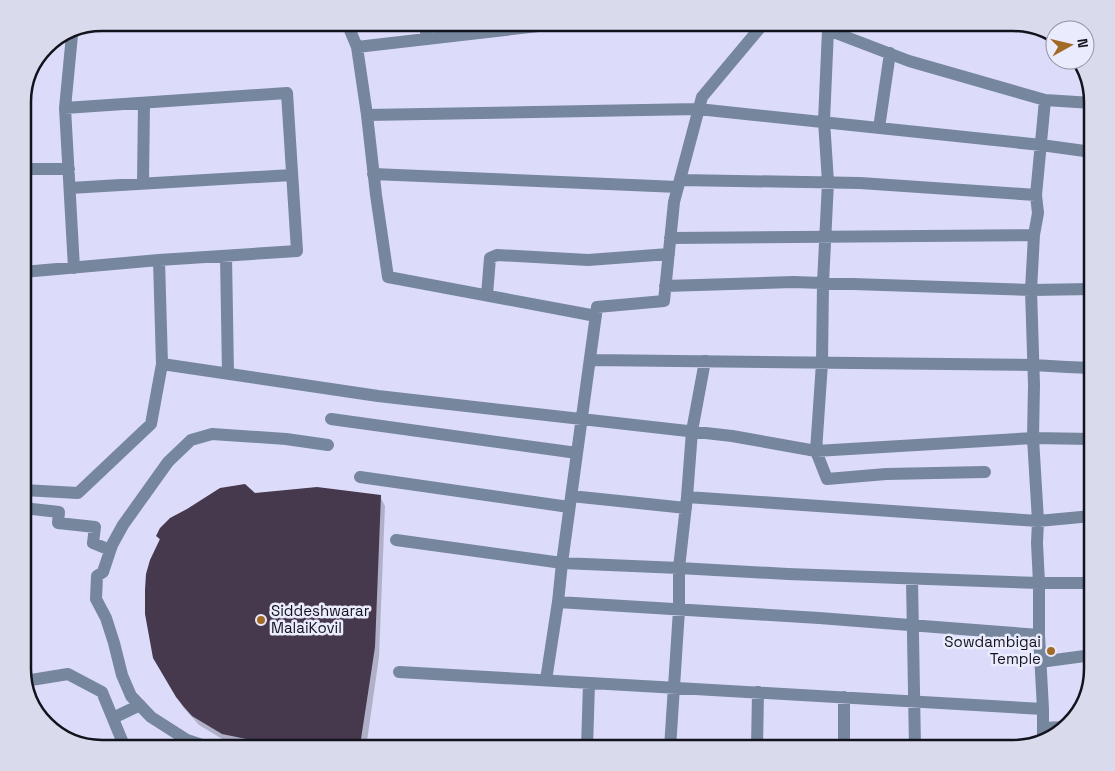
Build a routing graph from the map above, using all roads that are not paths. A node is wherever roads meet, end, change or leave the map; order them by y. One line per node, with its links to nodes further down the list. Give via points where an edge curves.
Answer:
1 (351, 31): 9 (street)
2 (426, 31): 8 (street)
3 (491, 31): 8 (street)
4 (757, 31): 15 (street, via 702,97)
5 (828, 31): 17 (street)
6 (839, 31): 10 (street)
7 (72, 39): 14 (street)
8 (426, 39): 9 (street)
9 (357, 47): 16 (street)
10 (890, 54): 11 (street); 18 (street)
11 (1045, 100): 13 (street); 19 (street)
12 (144, 103): 14 (street); 24 (street, via 287,93); 26 (street)
13 (1084, 103)
14 (65, 108): 22 (street)
15 (698, 109): 16 (street); 17 (street); 27 (street)
16 (367, 115): 23 (street)
17 (824, 122): 18 (street); 25 (street)
18 (879, 128): 19 (street)
19 (1041, 144): 20 (street); 29 (street)
20 (1084, 151)
21 (31, 169): 22 (street)
22 (68, 169): 28 (street)
23 (373, 174): 27 (street); 42 (street, via 388,277)
24 (292, 175): 26 (street); 34 (street, via 297,251)
25 (828, 182): 27 (street); 29 (street); 31 (street)
26 (143, 184): 28 (street)
27 (679, 184): 32 (street)
28 (70, 188): 36 (street)
29 (1036, 195): 30 (street, via 1038,213)
30 (1034, 235): 31 (street); 41 (street)
31 (825, 237): 32 (street); 38 (street)
32 (670, 238): 33 (street)
33 (669, 254): 39 (street); 42 (street, via 588,260 497,255 490,258)
34 (226, 256): 35 (street); 50 (street)
35 (160, 260): 36 (street); 47 (street)
36 (74, 268): 37 (street)
37 (31, 271)
38 (823, 283): 39 (street); 41 (street); 46 (street)
39 (665, 286): 43 (street, via 664,301 597,307)
40 (1084, 289): 41 (street)
41 (1030, 290): 48 (street)
42 (487, 296): 43 (street)
43 (596, 316): 44 (street)
44 (590, 360): 45 (street); 52 (street)
45 (705, 361): 46 (street); 53 (street)
46 (822, 363): 48 (street); 57 (street)
47 (162, 364): 50 (street); 61 (street, via 151,424 78,494)
48 (1033, 365): 49 (street); 54 (street)
49 (1084, 368)
50 (228, 374): 52 (street, via 378,396)
51 (331, 419): 58 (street)
52 (582, 419): 53 (street); 58 (street)
53 (692, 431): 57 (street); 63 (street)
54 (1033, 438): 55 (street); 57 (street); 66 (street)
55 (1084, 439)
56 (328, 445): 68 (street, via 212,434 191,440 168,462 123,524)
57 (816, 451): 59 (street, via 827,479)
58 (577, 453): 62 (street)
59 (984, 472)
60 (360, 477): 62 (street)
61 (31, 491)
62 (570, 502): 63 (street); 69 (street)
63 (686, 502): 66 (street); 70 (street)
64 (31, 509): 68 (street, via 59,512 58,523 95,528 93,543)
65 (1084, 517): 66 (street)
66 (1038, 521): 72 (street)
67 (396, 540): 69 (street)
68 (110, 550): 88 (street, via 102,572 97,576 96,599 106,618 131,696)
69 (562, 563): 70 (street); 74 (street)
70 (680, 568): 71 (street); 75 (street)
71 (912, 579): 72 (street); 76 (street)
72 (1039, 583): 73 (street); 77 (street)
73 (1084, 583)
74 (558, 602): 75 (street); 82 (street)
75 (679, 610): 76 (street); 84 (street)
76 (913, 625): 77 (street); 87 (street)
77 (1039, 635): 79 (street)
78 (1084, 656): 79 (street)
79 (1040, 662): 89 (street)
80 (399, 672): 82 (street)
81 (32, 680): 90 (street, via 68,674 102,692)
82 (546, 680): 83 (street)
83 (590, 683): 84 (street); 94 (street)
84 (674, 688): 85 (street); 95 (street)
85 (758, 692): 86 (street); 96 (street)
86 (844, 697): 87 (street); 97 (street)
87 (914, 702): 89 (street); 98 (street)
88 (140, 705): 90 (street); 93 (street)
89 (1043, 709): 91 (street)
90 (112, 718): 92 (street)
91 (1043, 732)
92 (122, 740)
93 (181, 740)
94 (587, 740)
95 (671, 740)
96 (757, 740)
97 (844, 740)
98 (915, 740)

